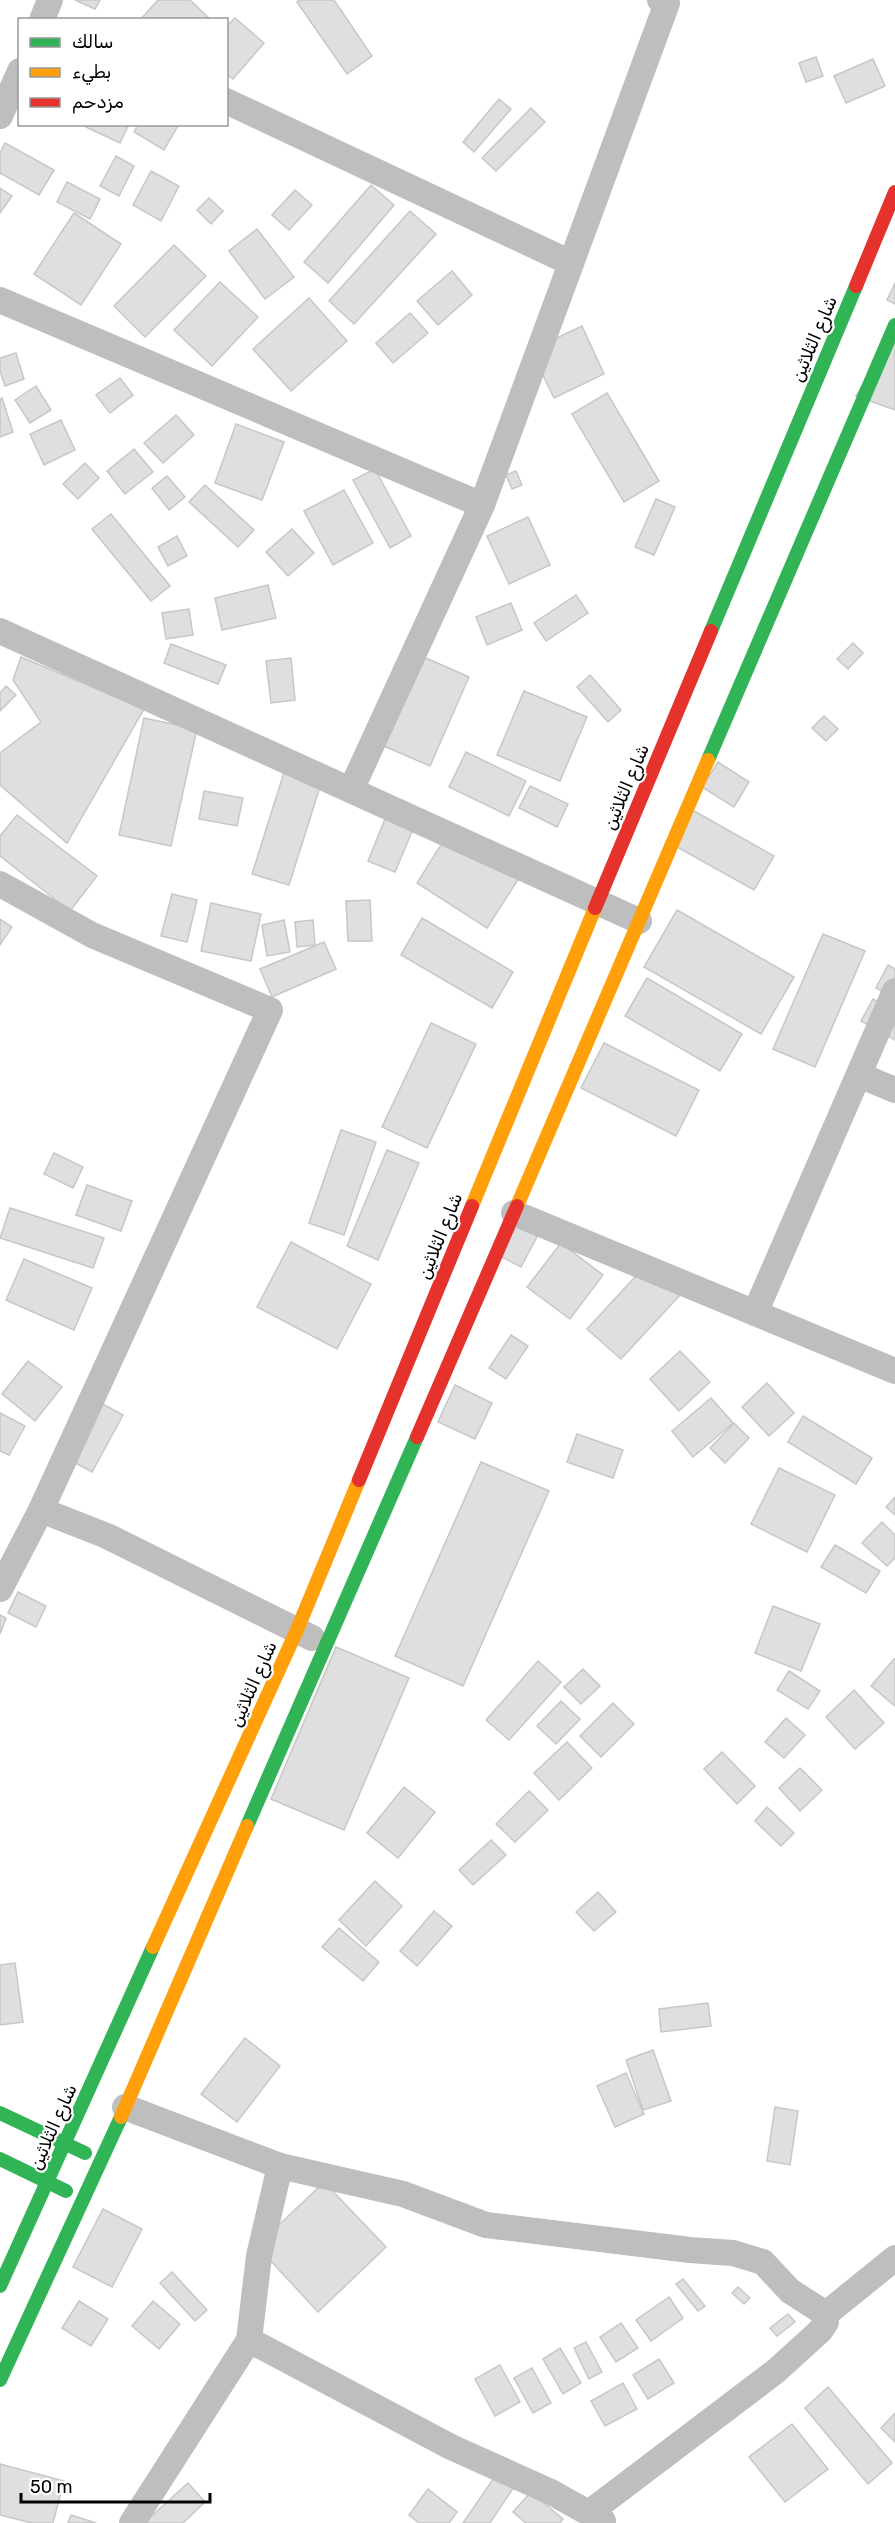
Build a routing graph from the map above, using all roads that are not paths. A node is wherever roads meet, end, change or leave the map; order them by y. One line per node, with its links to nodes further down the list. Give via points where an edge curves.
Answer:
1 (660, 0): 6 (street, via 667,3)
2 (18, 76): 4 (street)
3 (228, 102): 6 (street)
4 (0, 116)
5 (895, 192): 13 (street, شارع الثلاثين)
6 (571, 263): 9 (street)
7 (0, 300): 9 (street)
8 (895, 325): 14 (street)
9 (482, 505): 11 (street)
10 (0, 631): 11 (street)
11 (351, 789): 13 (street)
12 (0, 884): 21 (street, via 92,935 270,1010)
13 (597, 903): 14 (street); 23 (street, شارع الثلاثين)
14 (639, 921): 18 (street)
15 (895, 991): 16 (street)
16 (859, 1075): 17 (street); 19 (street)
17 (895, 1090)
18 (514, 1213): 19 (street); 24 (street)
19 (755, 1313): 20 (street)
20 (895, 1371)
21 (41, 1510): 22 (street); 23 (street, via 107,1536)
22 (0, 1589)
23 (297, 1630): 24 (street); 27 (street, شارع الثلاثين)
24 (326, 1645): 25 (street)
25 (125, 2107): 29 (street); 30 (street)
26 (0, 2114): 27 (street)
27 (65, 2144): 29 (street); 31 (street, شارع الثلاثين)
28 (0, 2159): 31 (street)
29 (102, 2161): 32 (street)
30 (280, 2166): 35 (street, via 403,2194 486,2225 733,2253 763,2262 790,2291); 36 (street, via 259,2256)
31 (48, 2182): 32 (street); 34 (street, شارع الثلاثين)
32 (84, 2199): 37 (street)
33 (895, 2258): 35 (street)
34 (0, 2286)
35 (826, 2314): 38 (street, via 820,2331 776,2371)
36 (249, 2340): 38 (street, via 451,2447); 39 (street)
37 (0, 2380)
38 (598, 2518)
39 (132, 2523)

